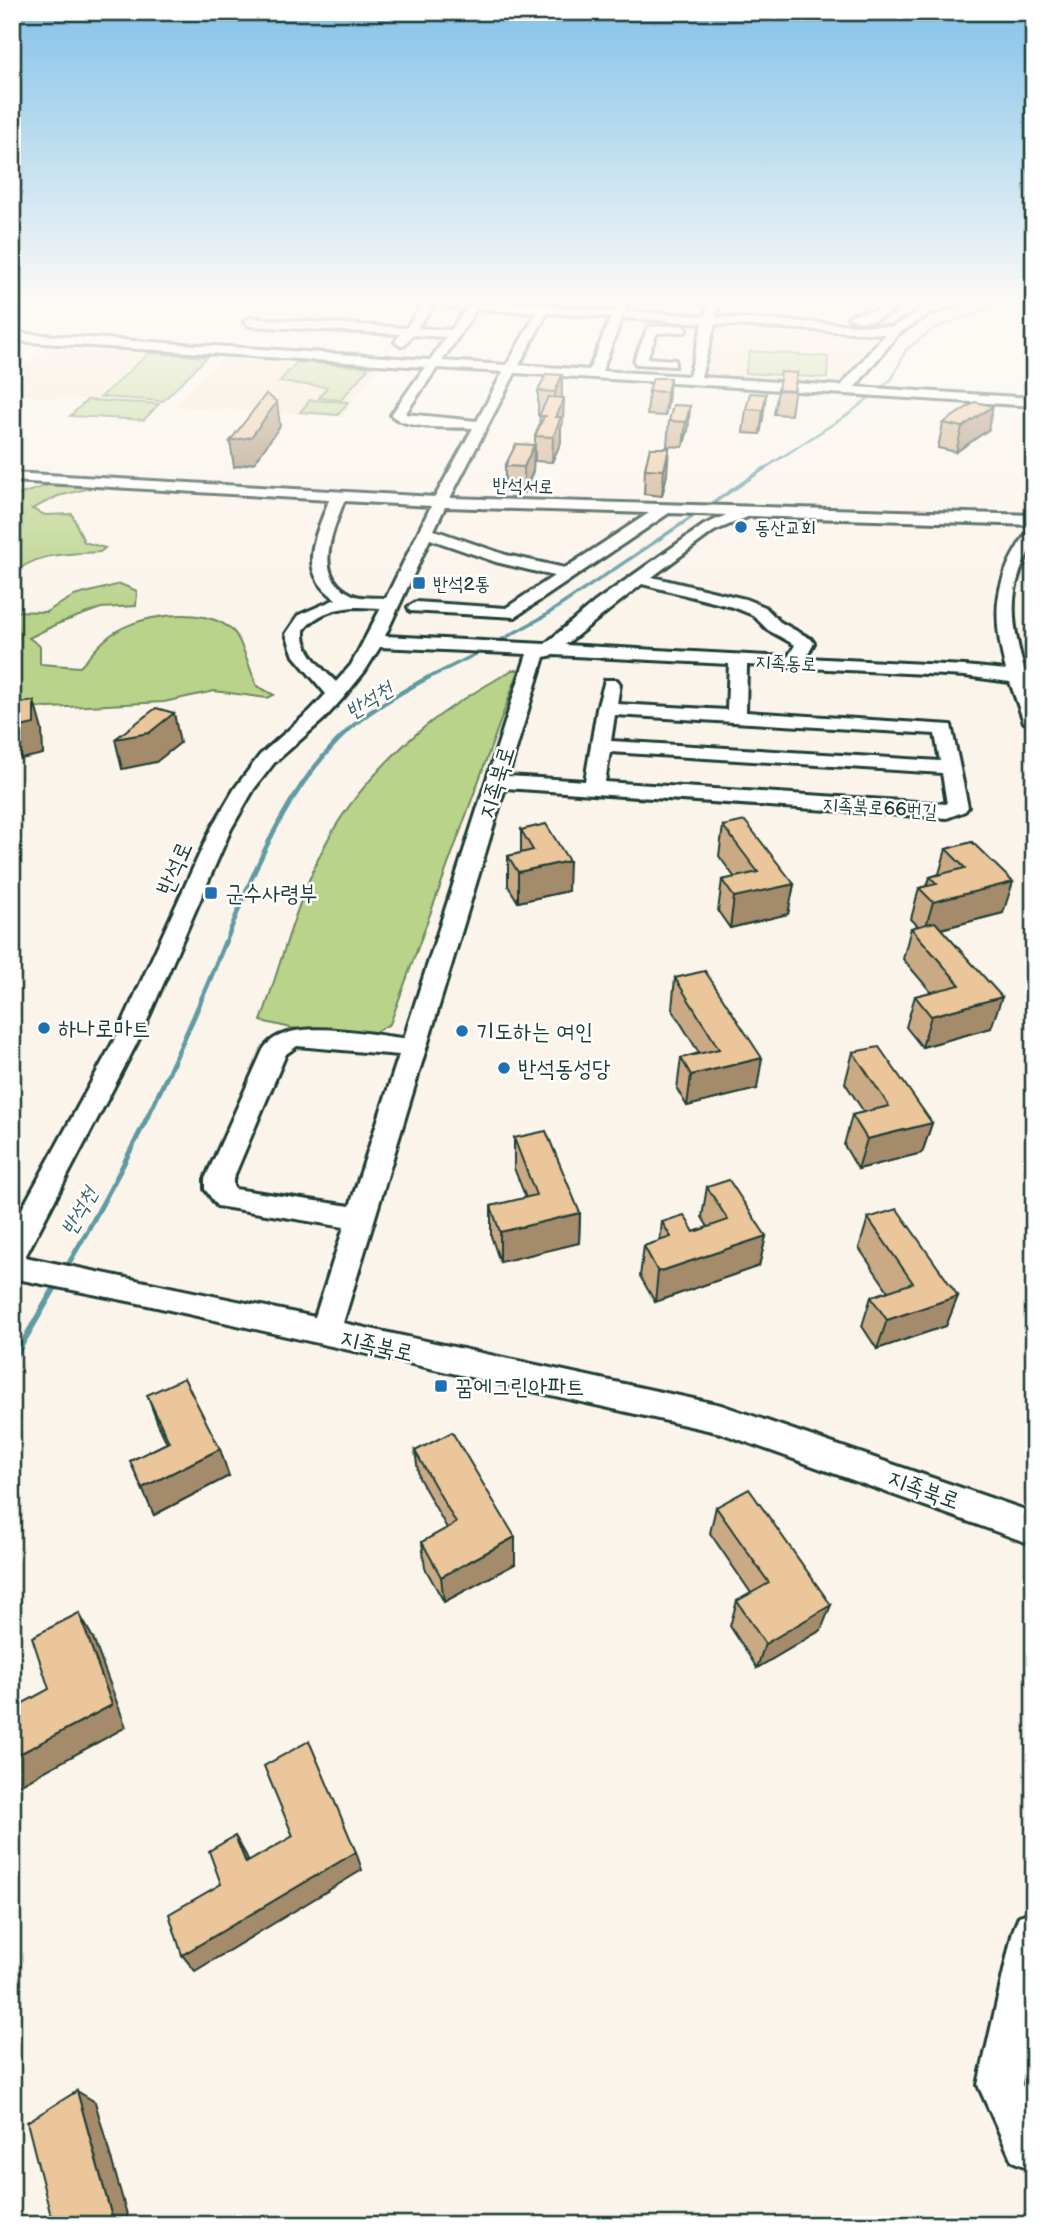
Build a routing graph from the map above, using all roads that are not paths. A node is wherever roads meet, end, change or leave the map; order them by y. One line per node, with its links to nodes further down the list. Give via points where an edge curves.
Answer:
1 (403, 408): 3 (street, via 399,418)
2 (492, 408): 3 (street, 반석로)
3 (483, 425): 6 (street, 반석로)
4 (12, 477): 5 (street, 반석서로)
5 (338, 496): 6 (street, 반석서로); 14 (street, via 319,553 321,578)
6 (440, 502): 7 (street, 반석서로); 10 (street, 반석로)
7 (672, 508): 8 (street, 반석서로); 12 (street)
8 (752, 510): 9 (street, 반석서로); 13 (street, via 709,528)
9 (1034, 520)
10 (427, 533): 12 (street, via 502,559); 15 (street, 반석로)
11 (1034, 533): 22 (street, via 1010,571 1004,629)
12 (569, 574): 16 (street, via 509,613)
13 (640, 579): 18 (street, via 739,603 759,611 774,626); 19 (street)
14 (349, 601): 15 (street); 24 (street, via 328,604 295,629 304,657)
15 (392, 604): 17 (street, 반석로)
16 (416, 607)
17 (374, 641): 19 (street, 지족동로); 24 (street, 반석로)
18 (805, 643): 21 (street, via 797,654)
19 (542, 652): 20 (street, 지족동로); 30 (street, 지족북로)
20 (738, 660): 21 (street, 지족동로); 26 (street)
21 (798, 663): 22 (street, 지족동로)
22 (1024, 677): 27 (street)
23 (611, 684): 25 (street)
24 (336, 694): 34 (street, 반석로, via 267,759 221,829 128,1037)
25 (607, 709): 26 (street, 지족북로66번길); 28 (street)
26 (736, 717): 29 (street, 지족북로66번길, via 944,729)
27 (1034, 722)
28 (601, 746): 29 (street); 31 (street)
29 (951, 768): 31 (street, 지족북로66번길, via 958,807 947,812)
30 (497, 781): 31 (street, 지족북로66번길); 32 (street, 지족북로)
31 (594, 788)
32 (414, 1048): 33 (street, 지족북로); 33 (street, via 305,1037 282,1042 219,1179 219,1189 227,1198)
33 (361, 1219): 36 (street, 지족북로)
34 (12, 1254)
35 (12, 1266): 36 (street)
36 (325, 1333): 37 (street, 지족북로, via 721,1419)
37 (1034, 1529)
38 (1034, 1931): 39 (street, via 1000,2085 1028,2145)
39 (1034, 2148)

